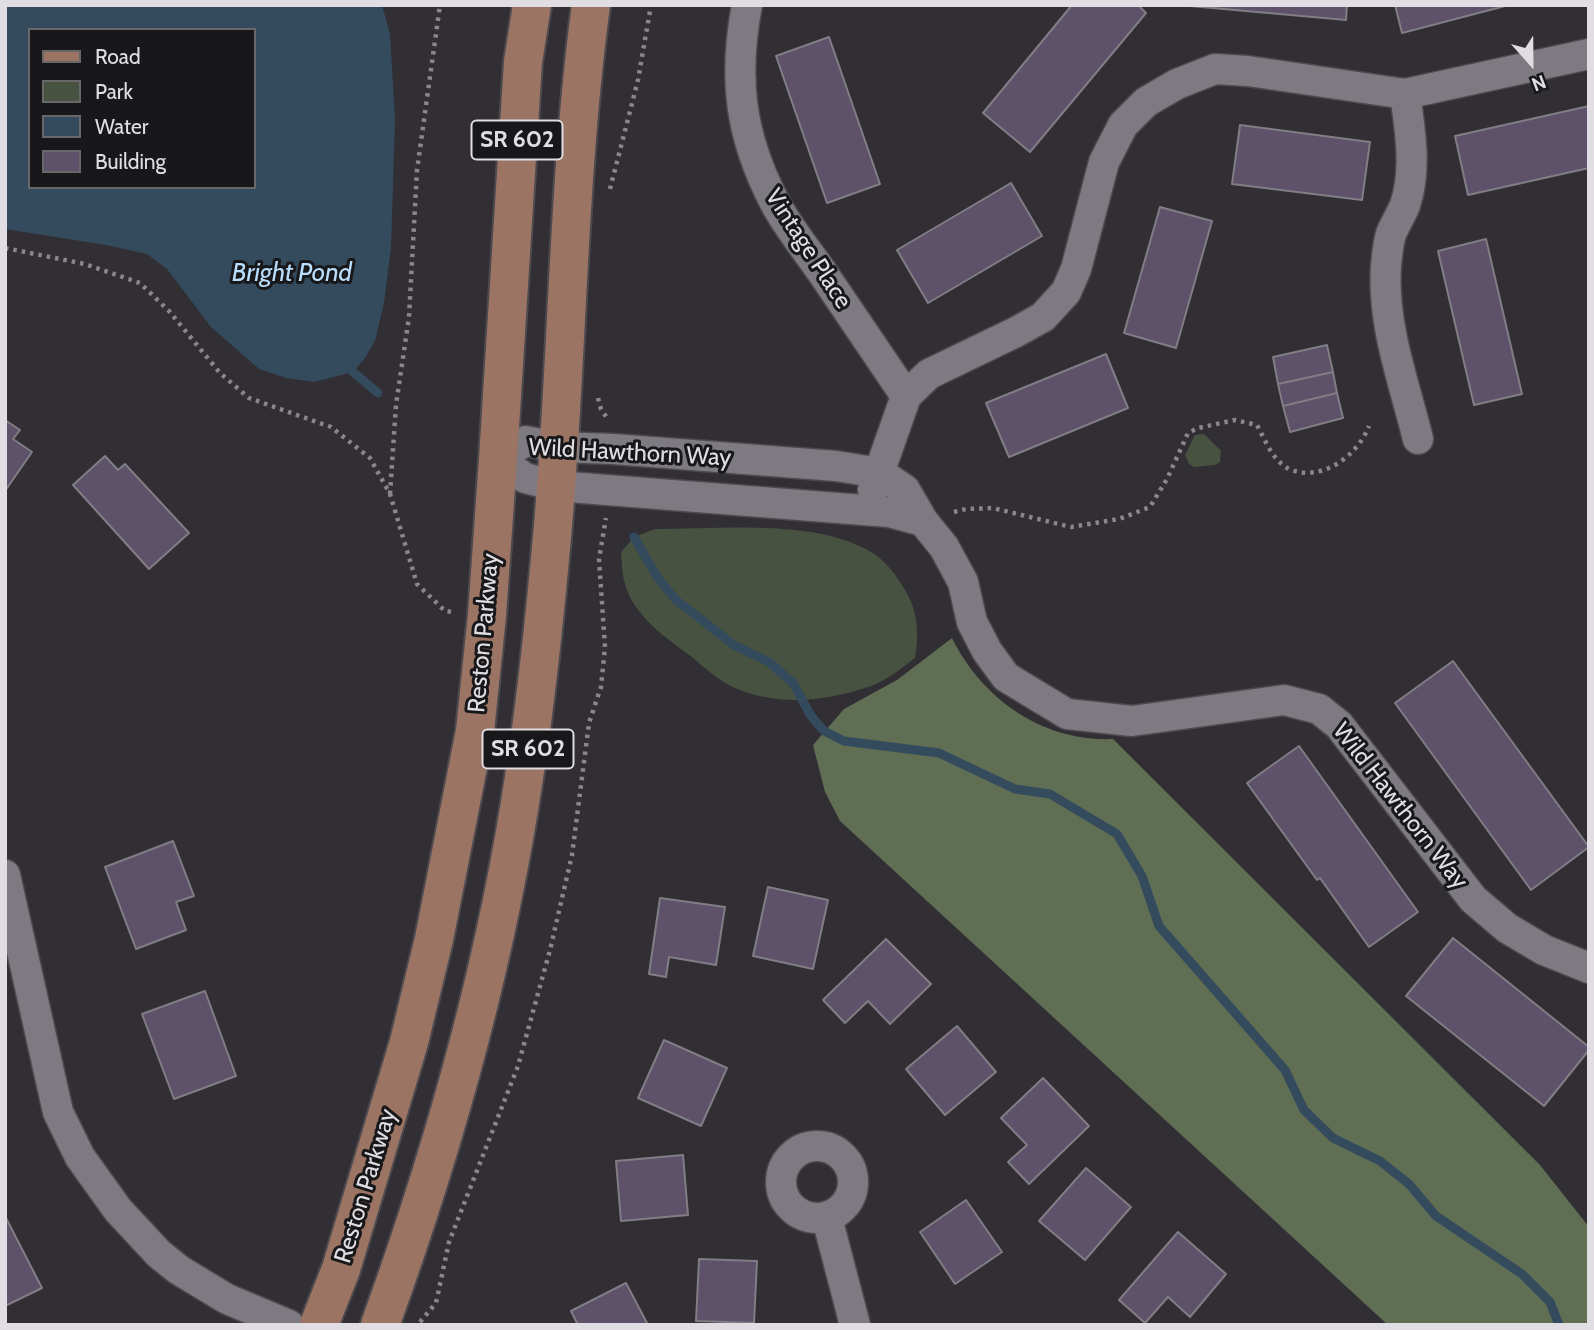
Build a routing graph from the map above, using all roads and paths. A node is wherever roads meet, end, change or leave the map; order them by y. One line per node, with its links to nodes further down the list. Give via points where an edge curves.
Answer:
1 (440, 5): 20 (path, via 417,170 409,317 396,405)
2 (532, 5): 16 (main road, Reston Parkway / SR 602, via 521,90)
3 (591, 5): 14 (main road, SR 602, via 575,156)
4 (651, 5): 8 (path, via 639,80)
5 (747, 5): 11 (street, Vintage Place, via 739,85 758,166 776,204)
6 (1589, 54): 7 (street)
7 (1405, 94): 11 (street, via 1215,69 1177,83 1146,102 1123,125 1104,162 1066,292 1043,317 929,374); 13 (street, via 1411,169 1405,204 1390,235 1386,301)
8 (609, 195)
9 (5, 248): 20 (path, via 85,264 140,284 169,311 219,373 249,398 331,427 370,458)
10 (597, 396): 15 (path, via 614,427)
11 (906, 396): 17 (street)
12 (1369, 426): 22 (path, via 1352,454 1323,471 1304,473 1273,456 1256,425 1235,420 1198,428 1188,433 1150,507 1119,519 1072,527 993,508 966,509)
13 (1418, 439)
14 (558, 447): 15 (street, Wild Hawthorn Way); 16 (street, Wild Hawthorn Way, via 524,441); 18 (main road, SR 602)
15 (612, 449): 17 (street, Wild Hawthorn Way)
16 (498, 459): 18 (street, Wild Hawthorn Way, via 525,478); 23 (main road, Reston Parkway / SR 602)
17 (880, 473): 21 (street); 22 (street, Wild Hawthorn Way, via 905,490)
18 (556, 486): 19 (street, Wild Hawthorn Way); 29 (main road, SR 602, via 536,697 509,867 460,1077)
19 (611, 491): 21 (street, Wild Hawthorn Way); 30 (path, via 599,559 605,647 601,687 589,723 572,855 553,938 518,1066 449,1242 436,1303)
20 (390, 495): 23 (path, via 417,584 445,611)
21 (865, 510): 22 (street, Wild Hawthorn Way)
22 (923, 521): 25 (street, Wild Hawthorn Way, via 963,582 972,622 1006,677 1067,714 1099,719 1132,721 1284,700 1319,709 1339,725 1473,899 1516,934)
23 (487, 615): 28 (main road, Reston Parkway / SR 602, via 475,731 434,939 380,1142 341,1269)
24 (5, 875): 27 (street, via 58,1112 80,1157 118,1210 169,1262 228,1299)
25 (1589, 968)
26 (827, 1218): 31 (street)
27 (289, 1325)
28 (318, 1325)
29 (380, 1325)
30 (420, 1325)
31 (855, 1325)

